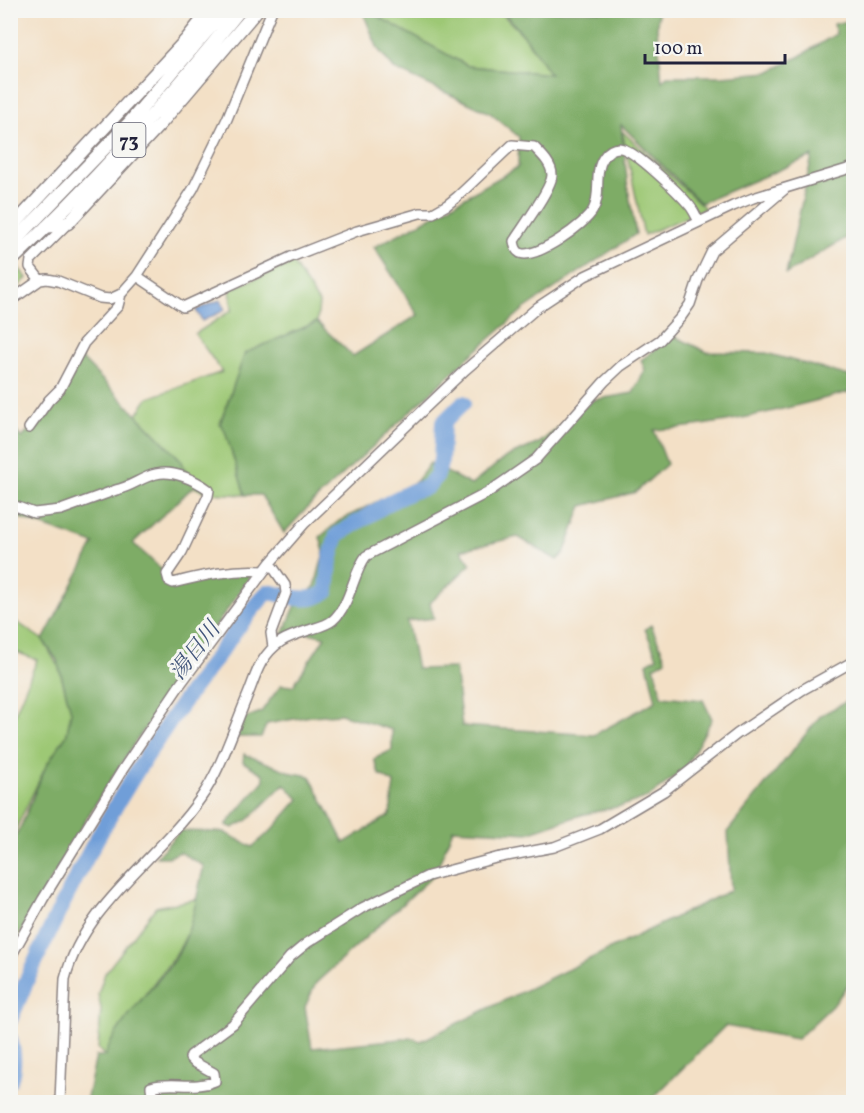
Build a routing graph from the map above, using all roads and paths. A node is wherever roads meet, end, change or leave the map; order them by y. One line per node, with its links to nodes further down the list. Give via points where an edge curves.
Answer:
1 (210, 10): 11 (main road, 73)
2 (225, 10): 12 (main road, 73, via 130,122)
3 (240, 10): 10 (main road, 73, via 140,128)
4 (257, 10): 9 (main road, via 161,123)
5 (272, 10): 14 (street, via 193,189)
6 (854, 167): 7 (street)
7 (785, 189): 8 (street, via 753,198); 21 (street, via 712,251 681,318 660,340 604,382 536,459 487,493 366,556 358,566 343,608 333,620 281,640)
8 (699, 222): 14 (street, via 676,191 636,155 620,148 611,149 598,174 594,210 585,221 536,252 519,253 514,241 549,186 552,174 534,147 512,145 452,201 433,213 357,231 183,307); 20 (street, via 585,276 538,307 334,493)
9 (68, 223): 10 (main road); 15 (street, via 31,260 30,267)
10 (46, 227): 13 (main road, 73)
11 (10, 229)
12 (10, 246)
13 (10, 262)
14 (137, 276): 16 (street)
15 (40, 280): 16 (street, via 58,281 100,298); 17 (street)
16 (121, 294): 18 (street, via 118,306 84,343 60,389)
17 (10, 301)
18 (29, 428)
19 (10, 504): 20 (street, via 34,513 61,510 126,488 156,473 179,475 209,490 182,552 167,574 169,581)
20 (267, 567): 21 (street, via 285,585 286,592 271,633); 23 (street, via 123,769)
21 (273, 647): 24 (street, via 260,664 201,798 102,911 70,960 65,979)
22 (854, 661): 25 (street, via 802,690 663,791 600,829 554,848 428,876 362,908 307,943 290,957 233,1024 191,1055 194,1062 214,1073 215,1081 151,1087 152,1094)
23 (10, 958)
24 (60, 1102)
25 (173, 1102)

